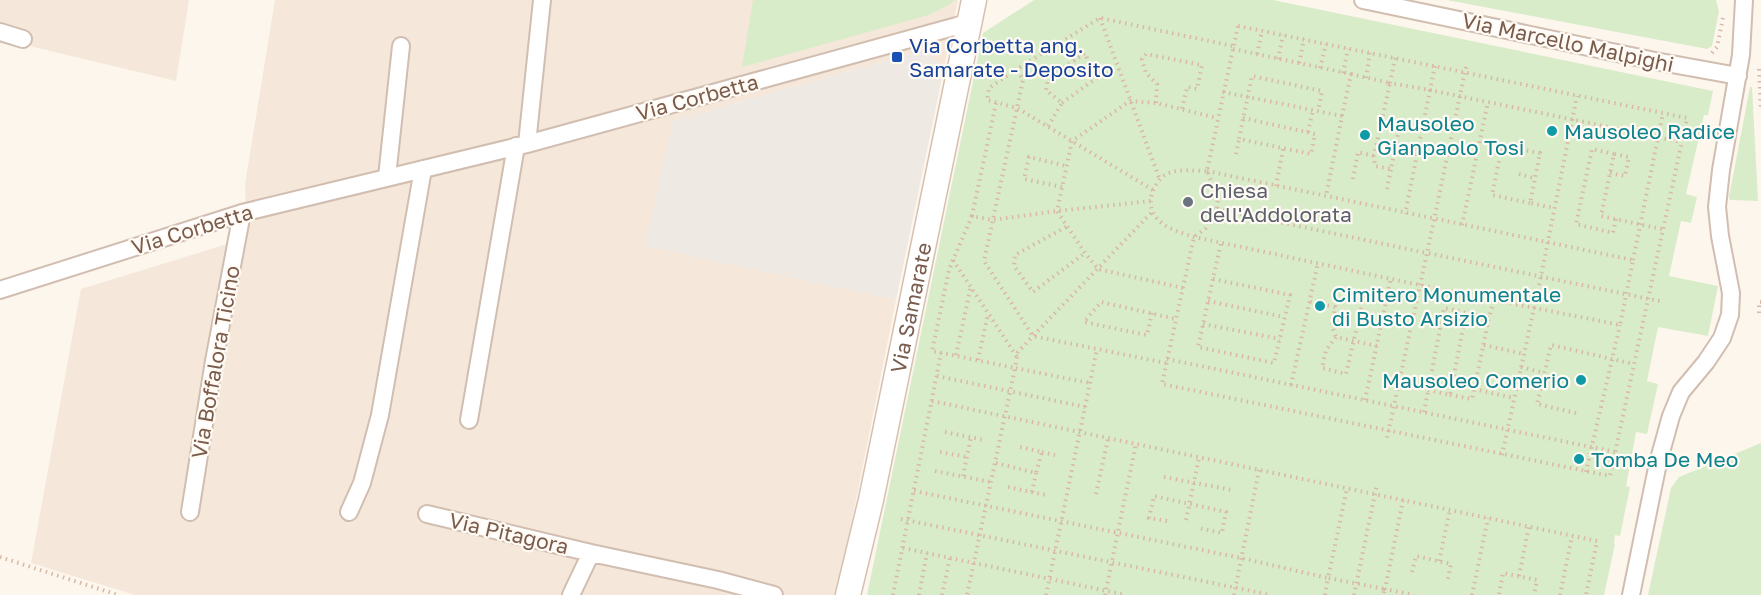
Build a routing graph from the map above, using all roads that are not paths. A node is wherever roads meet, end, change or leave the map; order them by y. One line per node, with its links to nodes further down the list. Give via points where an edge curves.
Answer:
1 (542, 0): 9 (street)
2 (1363, 0): 8 (street, Via Marcello Malpighi)
3 (1744, 0): 8 (street)
4 (972, 10): 9 (street, Via Corbetta, via 957,26); 21 (street, Via Samarate)
5 (0, 32): 6 (street)
6 (23, 39)
7 (401, 46): 11 (street)
8 (1738, 76): 22 (street, via 1717,207 1731,293 1730,315 1722,338 1682,392 1671,416)
9 (521, 145): 10 (street, Via Corbetta); 14 (street)
10 (423, 169): 11 (street, Via Corbetta); 16 (street, via 380,415 362,483)
11 (387, 177): 12 (street, Via Corbetta)
12 (242, 213): 13 (street, Via Corbetta); 15 (street, Via Boffalora Ticino)
13 (0, 290)
14 (469, 420)
15 (190, 512)
16 (349, 513)
17 (427, 514): 18 (street, Via Pitagora)
18 (591, 553): 19 (street, Via Pitagora); 20 (street, Via Pitagora)
19 (571, 595)
20 (774, 595)
21 (848, 595)
22 (1630, 595)

